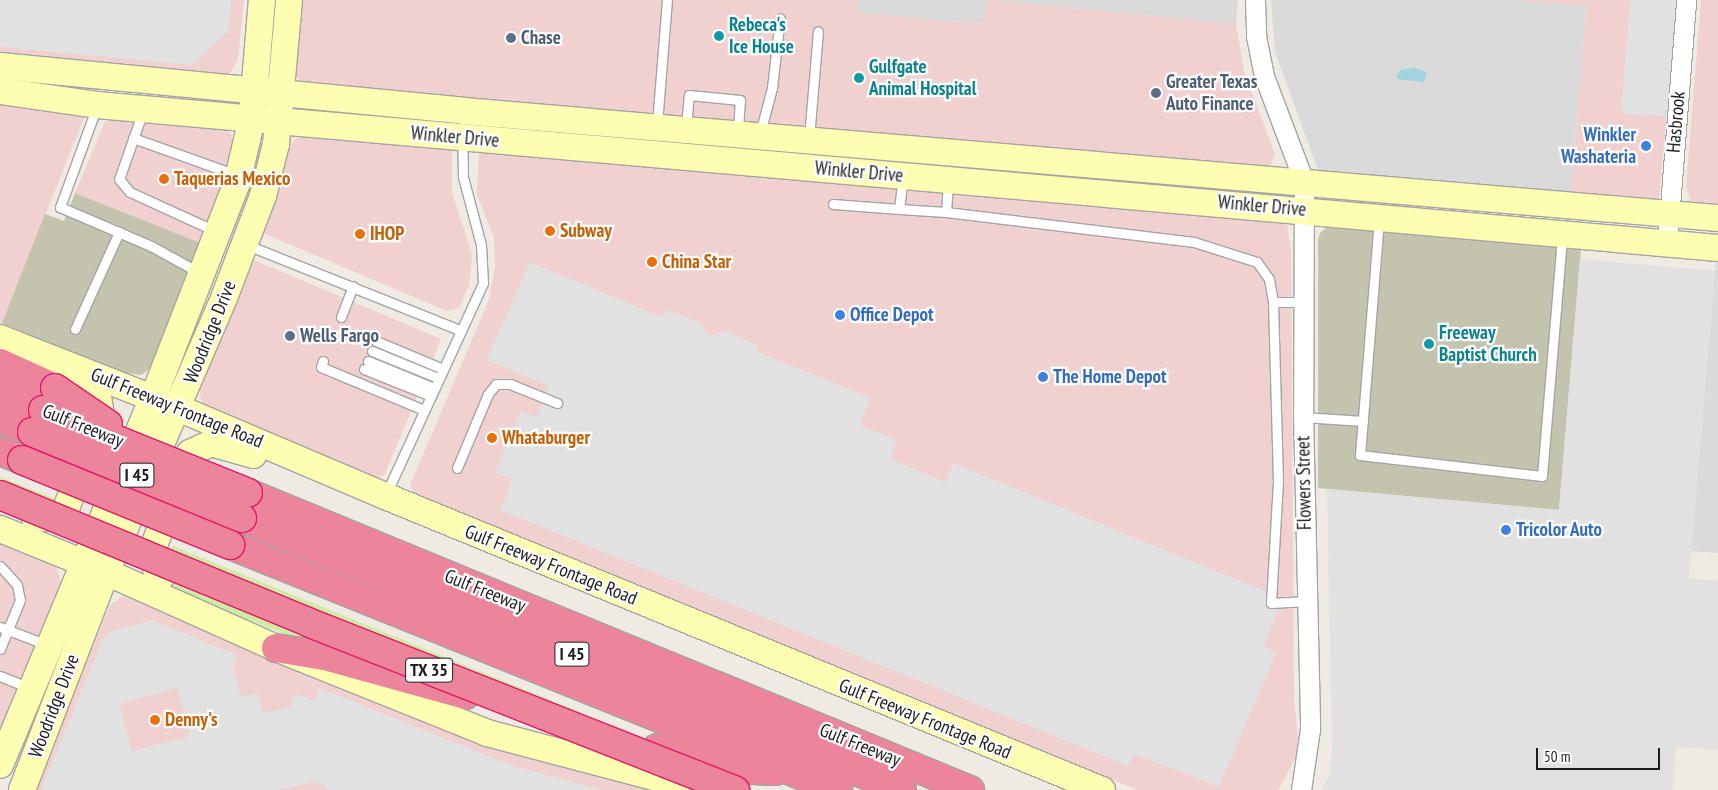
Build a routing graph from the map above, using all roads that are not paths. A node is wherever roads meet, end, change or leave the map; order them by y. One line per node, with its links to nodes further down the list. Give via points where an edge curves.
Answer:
1 (262, 0): 9 (main road, Woodridge Drive)
2 (289, 0): 11 (main road, Woodridge Drive)
3 (667, 0): 18 (lane)
4 (1254, 0): 31 (street, Flowers Street, via 1256,36 1264,76)
5 (1686, 0): 37 (street, Hasbrook)
6 (780, 18): 20 (lane, via 772,88)
7 (818, 31): 23 (lane)
8 (0, 66): 9 (main road, Winkler Drive)
9 (255, 88): 11 (main road, Winkler Drive); 16 (main road, Woodridge Drive)
10 (0, 91): 12 (main road, Winkler Drive)
11 (282, 92): 14 (main road, Winkler Drive); 17 (main road, Woodridge Drive)
12 (97, 105): 13 (main road, Winkler Drive); 40 (lane, via 60,207)
13 (144, 109): 16 (main road, Winkler Drive); 21 (lane)
14 (464, 111): 15 (main road, Winkler Drive); 22 (main road)
15 (534, 117): 18 (main road, Winkler Drive); 24 (main road)
16 (252, 118): 17 (main road, Winkler Drive); 29 (main road, Woodridge Drive)
17 (279, 119): 22 (main road, Winkler Drive); 44 (main road, Woodridge Drive, via 272,168)
18 (656, 127): 19 (main road, Winkler Drive); 25 (main road, via 651,136 614,136)
19 (686, 130): 20 (main road, Winkler Drive); 20 (lane, via 689,96 731,99 740,100)
20 (749, 135): 23 (main road, Winkler Drive)
21 (133, 138): 29 (lane); 41 (lane, via 119,179 130,192)
22 (462, 138): 24 (main road, Winkler Drive); 52 (lane, via 463,177 481,245 483,283)
23 (797, 139): 26 (main road, Winkler Drive); 27 (main road)
24 (531, 144): 25 (main road, Winkler Drive)
25 (577, 148): 27 (main road, Winkler Drive)
26 (1001, 156): 31 (main road, Winkler Drive); 32 (main road)
27 (781, 165): 28 (main road, Winkler Drive)
28 (903, 175): 30 (main road, Winkler Drive); 34 (lane)
29 (239, 176): 41 (main road, Woodridge Drive)
30 (949, 179): 32 (main road, Winkler Drive); 36 (lane)
31 (1304, 182): 35 (street, Flowers Street); 37 (main road, Winkler Drive)
32 (998, 184): 35 (main road, Winkler Drive)
33 (833, 204): 34 (lane)
34 (900, 209): 36 (lane)
35 (1305, 210): 38 (main road, Winkler Drive); 49 (street, Flowers Street)
36 (946, 212): 48 (lane, via 1194,242 1257,262 1269,279)
37 (1668, 214): 39 (main road, Winkler Drive); 43 (street, Hasbrook)
38 (1379, 216): 42 (main road, Winkler Drive); 71 (lane)
39 (1718, 218)
40 (119, 232): 46 (lane); 51 (lane)
41 (218, 232): 46 (main road, Woodridge Drive)
42 (1562, 234): 43 (main road, Winkler Drive); 71 (lane, via 1542,476 1360,455)
43 (1667, 244): 45 (main road, Winkler Drive)
44 (245, 245): 47 (lane); 66 (main road, Woodridge Drive)
45 (1718, 248)
46 (202, 274): 64 (main road, Woodridge Drive)
47 (353, 286): 50 (lane); 52 (lane)
48 (1273, 302): 49 (lane); 82 (lane, via 1278,481 1271,602)
49 (1304, 302): 69 (street, Flowers Street)
50 (341, 317)
51 (75, 329)
52 (460, 330): 60 (lane)
53 (0, 338): 56 (main road, Gulf Freeway Frontage Road)
54 (376, 341): 60 (lane)
55 (372, 351): 61 (lane)
56 (61, 360): 64 (main road, Gulf Freeway Frontage Road); 77 (main road, via 97,391 101,415 66,509 54,517 38,520)
57 (323, 361): 68 (lane, via 321,367)
58 (0, 363): 67 (highway)
59 (366, 365): 62 (lane)
60 (443, 369): 61 (lane)
61 (438, 378): 62 (lane)
62 (432, 392): 68 (lane)
63 (0, 393): 67 (highway, Gulf Freeway / I 45)
64 (153, 398): 66 (main road, Gulf Freeway Frontage Road); 79 (main road, Woodridge Drive)
65 (556, 403): 73 (lane, via 510,384 496,384 488,394)
66 (178, 408): 75 (main road, Gulf Freeway Frontage Road); 81 (main road, Woodridge Drive)
67 (43, 410): 70 (highway, Gulf Freeway / I 45); 76 (highway, Gulf Freeway / I 45, bridge); 76 (highway, Gulf Freeway / I 45, bridge, via 153,455)
68 (424, 410): 75 (lane)
69 (1303, 418): 71 (lane); 82 (street, Flowers Street)
70 (0, 419)
71 (1363, 421)
72 (11, 455): 92 (highway, I 45, bridge)
73 (457, 468)
74 (0, 495): 95 (highway, TX 35, bridge, via 310,623)
75 (382, 495): 83 (main road, via 362,494 230,446 210,443 190,454 153,548 153,558 164,582 175,593 203,607); 99 (main road, Gulf Freeway Frontage Road)
76 (245, 506): 97 (highway, Gulf Freeway / I 45); 98 (highway, Gulf Freeway / I 45)
77 (0, 514)
78 (0, 529): 79 (main road)
79 (82, 563): 81 (main road); 85 (main road, Woodridge Drive)
80 (0, 566): 84 (lane, via 17,584 20,600)
81 (106, 572): 83 (main road); 93 (main road, Woodridge Drive)
82 (1306, 602): 90 (street, Flowers Street)
83 (211, 618): 86 (main road)
84 (4, 628): 85 (lane); 87 (lane)
85 (48, 645): 89 (main road, Woodridge Drive)
86 (276, 648): 92 (highway, via 325,656 731,769); 94 (main road, via 487,733)
87 (0, 649)
88 (0, 676): 89 (lane)
89 (30, 688): 91 (main road, Woodridge Drive)
90 (1308, 757): 100 (street); 101 (street, Flowers Street)
91 (0, 765)
92 (793, 771): 96 (highway, I 45)
93 (22, 790)
94 (702, 790)
95 (735, 790)
96 (838, 790)
97 (902, 790)
98 (970, 790)
99 (1102, 790)
100 (1287, 790)
101 (1301, 790)

